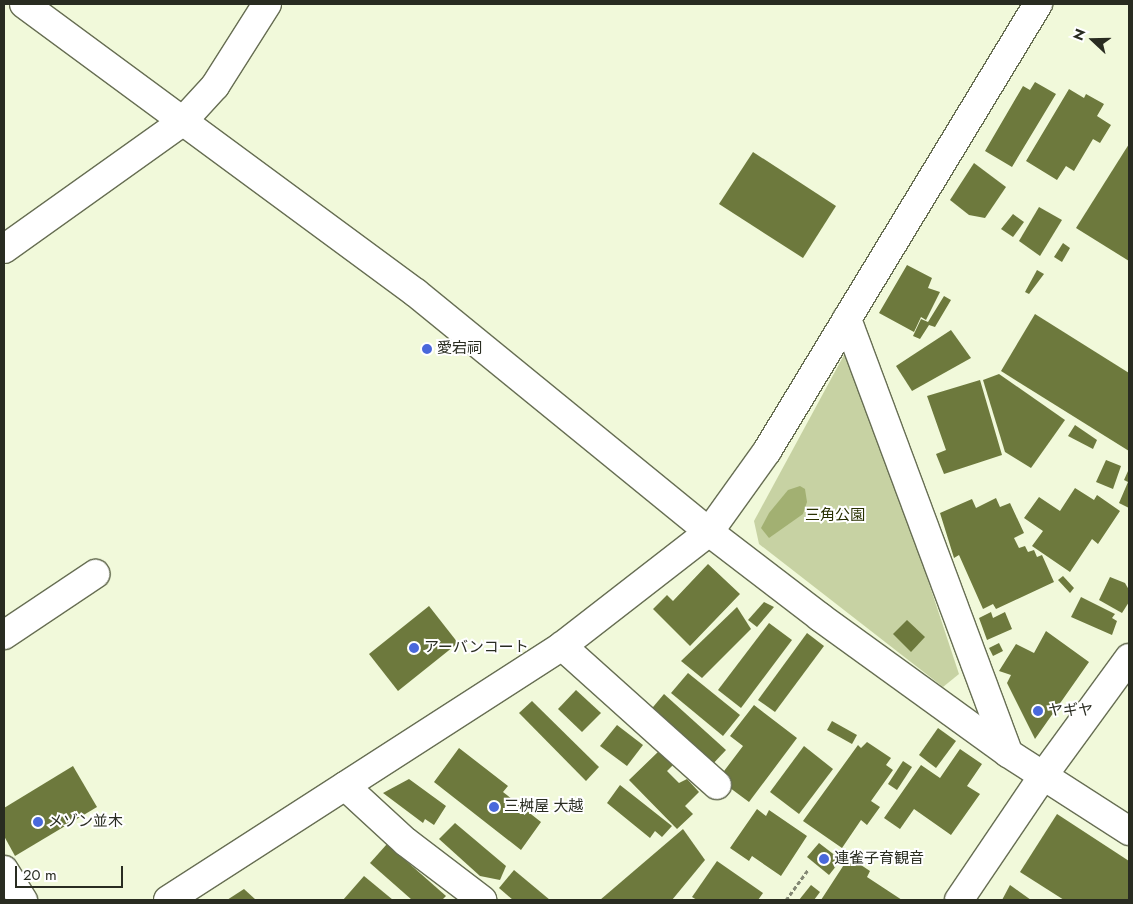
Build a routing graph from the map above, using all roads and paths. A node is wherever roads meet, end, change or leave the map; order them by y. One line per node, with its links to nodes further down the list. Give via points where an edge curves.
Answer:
1 (24, 4): 4 (street)
2 (267, 4): 4 (street, via 215,86)
3 (1038, 4): 6 (street)
4 (182, 122): 5 (street); 7 (street, via 416,293)
5 (4, 249)
6 (847, 319): 7 (street, via 766,451); 12 (street)
7 (709, 532): 10 (street); 12 (street)
8 (95, 574): 9 (street)
9 (4, 635)
10 (562, 646): 14 (street); 15 (street)
11 (1129, 658): 13 (street)
12 (1008, 753): 13 (street)
13 (1042, 776): 16 (street); 23 (street)
14 (718, 785)
15 (345, 786): 20 (street); 21 (street, via 406,842)
16 (1129, 831)
17 (4, 870): 19 (street)
18 (808, 870): 22 (path)
19 (24, 900)
20 (168, 900)
21 (482, 900)
22 (786, 900)
23 (958, 900)

